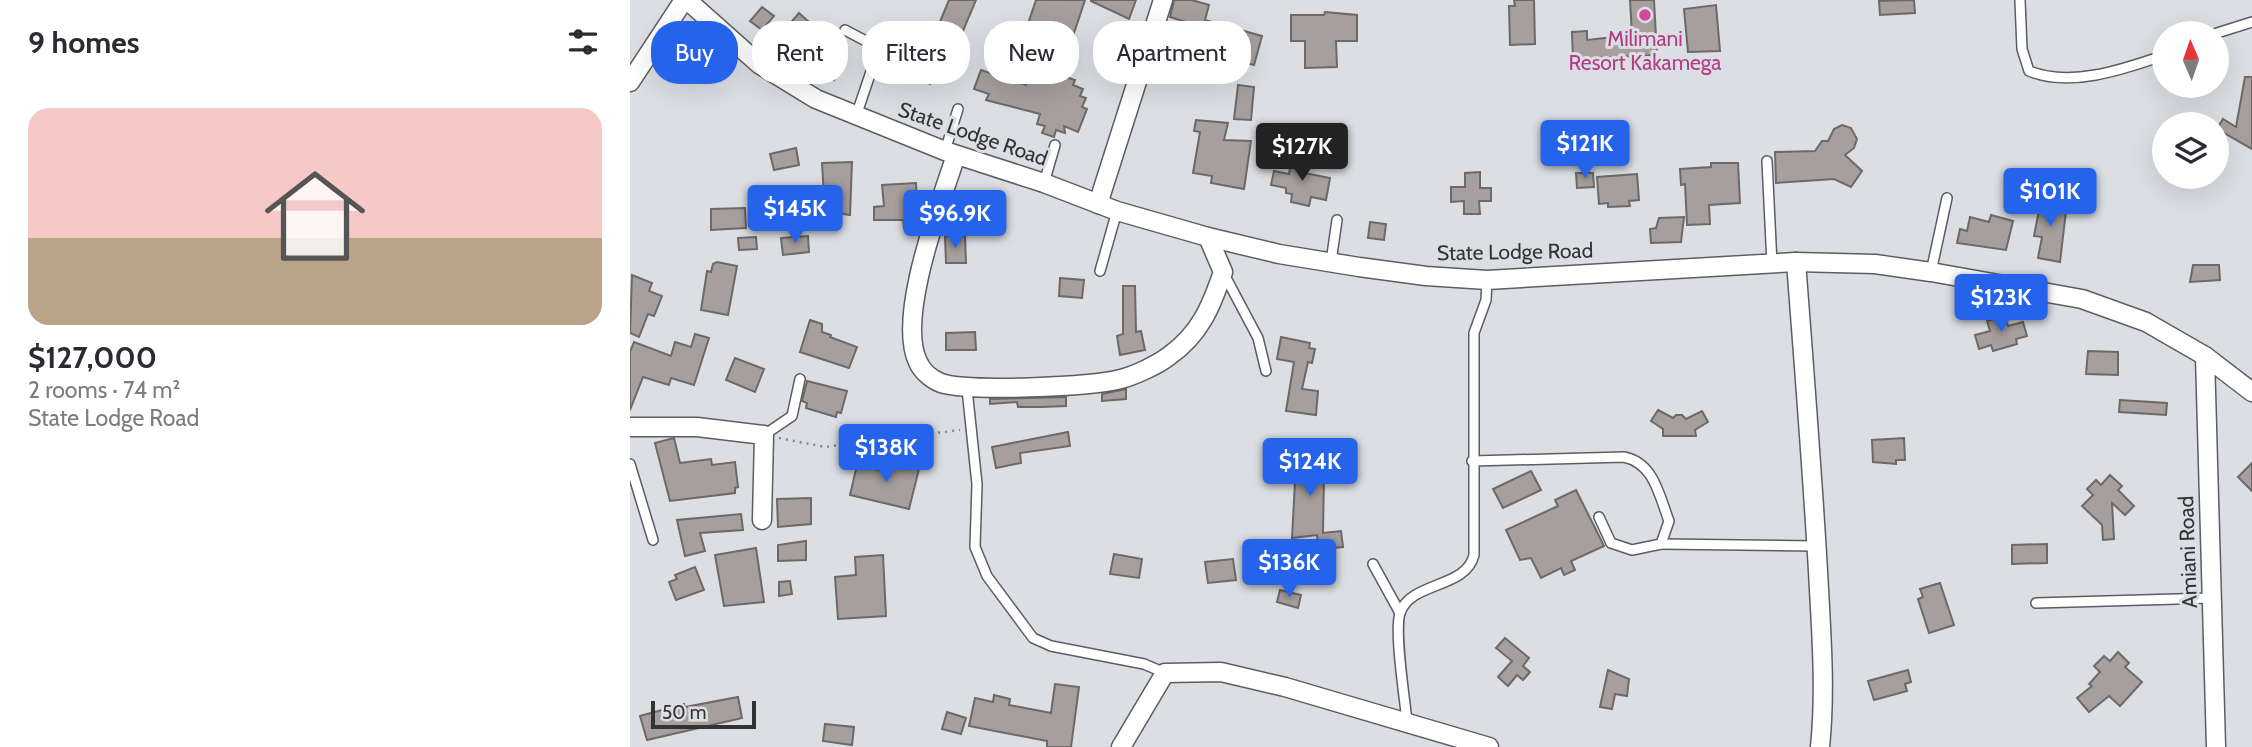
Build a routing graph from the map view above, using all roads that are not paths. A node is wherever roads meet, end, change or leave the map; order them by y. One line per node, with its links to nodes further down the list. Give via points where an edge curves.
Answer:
1 (685, 0): 8 (street); 10 (street, State Lodge Road, via 759,64)
2 (1163, 0): 16 (street)
3 (2020, 0): 7 (lane, via 2022,49 2029,71 2043,77 2120,70)
4 (2252, 22): 5 (lane)
5 (2230, 29)
6 (848, 32): 10 (lane, via 878,48)
7 (2152, 59)
8 (630, 82)
9 (958, 109): 12 (lane)
10 (856, 116): 12 (street, State Lodge Road)
11 (1055, 145): 14 (lane)
12 (950, 153): 14 (street, State Lodge Road); 30 (street, via 915,296 913,345 924,372 939,382)
13 (1767, 161): 22 (lane)
14 (1044, 183): 16 (street, State Lodge Road)
15 (1947, 198): 25 (lane)
16 (1098, 204): 17 (street, State Lodge Road)
17 (1117, 211): 19 (street, State Lodge Road); 23 (lane)
18 (1337, 220): 20 (lane)
19 (1208, 237): 20 (street, State Lodge Road); 24 (street)
20 (1331, 262): 26 (street, State Lodge Road)
21 (1796, 262): 22 (street, State Lodge Road); 25 (street, State Lodge Road, via 1875,264); 40 (street)
22 (1772, 264): 26 (street, State Lodge Road)
23 (1100, 271)
24 (1223, 272): 28 (lane, via 1258,338); 30 (street, via 1208,313 1193,337 1167,358 1121,379)
25 (1931, 272): 27 (street, State Lodge Road, via 2082,299 2146,322)
26 (1487, 280): 34 (lane, via 1486,300 1474,333)
27 (2205, 356): 31 (street, State Lodge Road); 42 (street, Amiani Road)
28 (1266, 371)
29 (800, 379): 33 (lane, via 792,416)
30 (967, 389): 45 (lane, via 978,502 975,547 987,576 1033,638)
31 (2252, 392)
32 (630, 427): 33 (street, via 697,427)
33 (764, 435): 37 (street)
34 (1472, 461): 39 (lane, via 1636,459 1651,475 1669,520); 44 (lane, via 1472,564 1413,597)
35 (630, 464): 38 (lane)
36 (1599, 517): 39 (lane, via 1611,543 1620,547 1632,550)
37 (762, 520)
38 (653, 540)
39 (1661, 544): 40 (lane)
40 (1816, 546): 49 (street, via 1824,711)
41 (1373, 564): 44 (lane)
42 (2212, 598): 43 (lane); 50 (street, Amiani Road)
43 (2036, 603)
44 (1400, 614): 46 (lane)
45 (1165, 673): 46 (street, via 1221,672); 47 (street)
46 (1407, 724): 48 (street)
47 (1121, 747)
48 (1489, 747)
49 (1819, 747)
50 (2216, 747)

